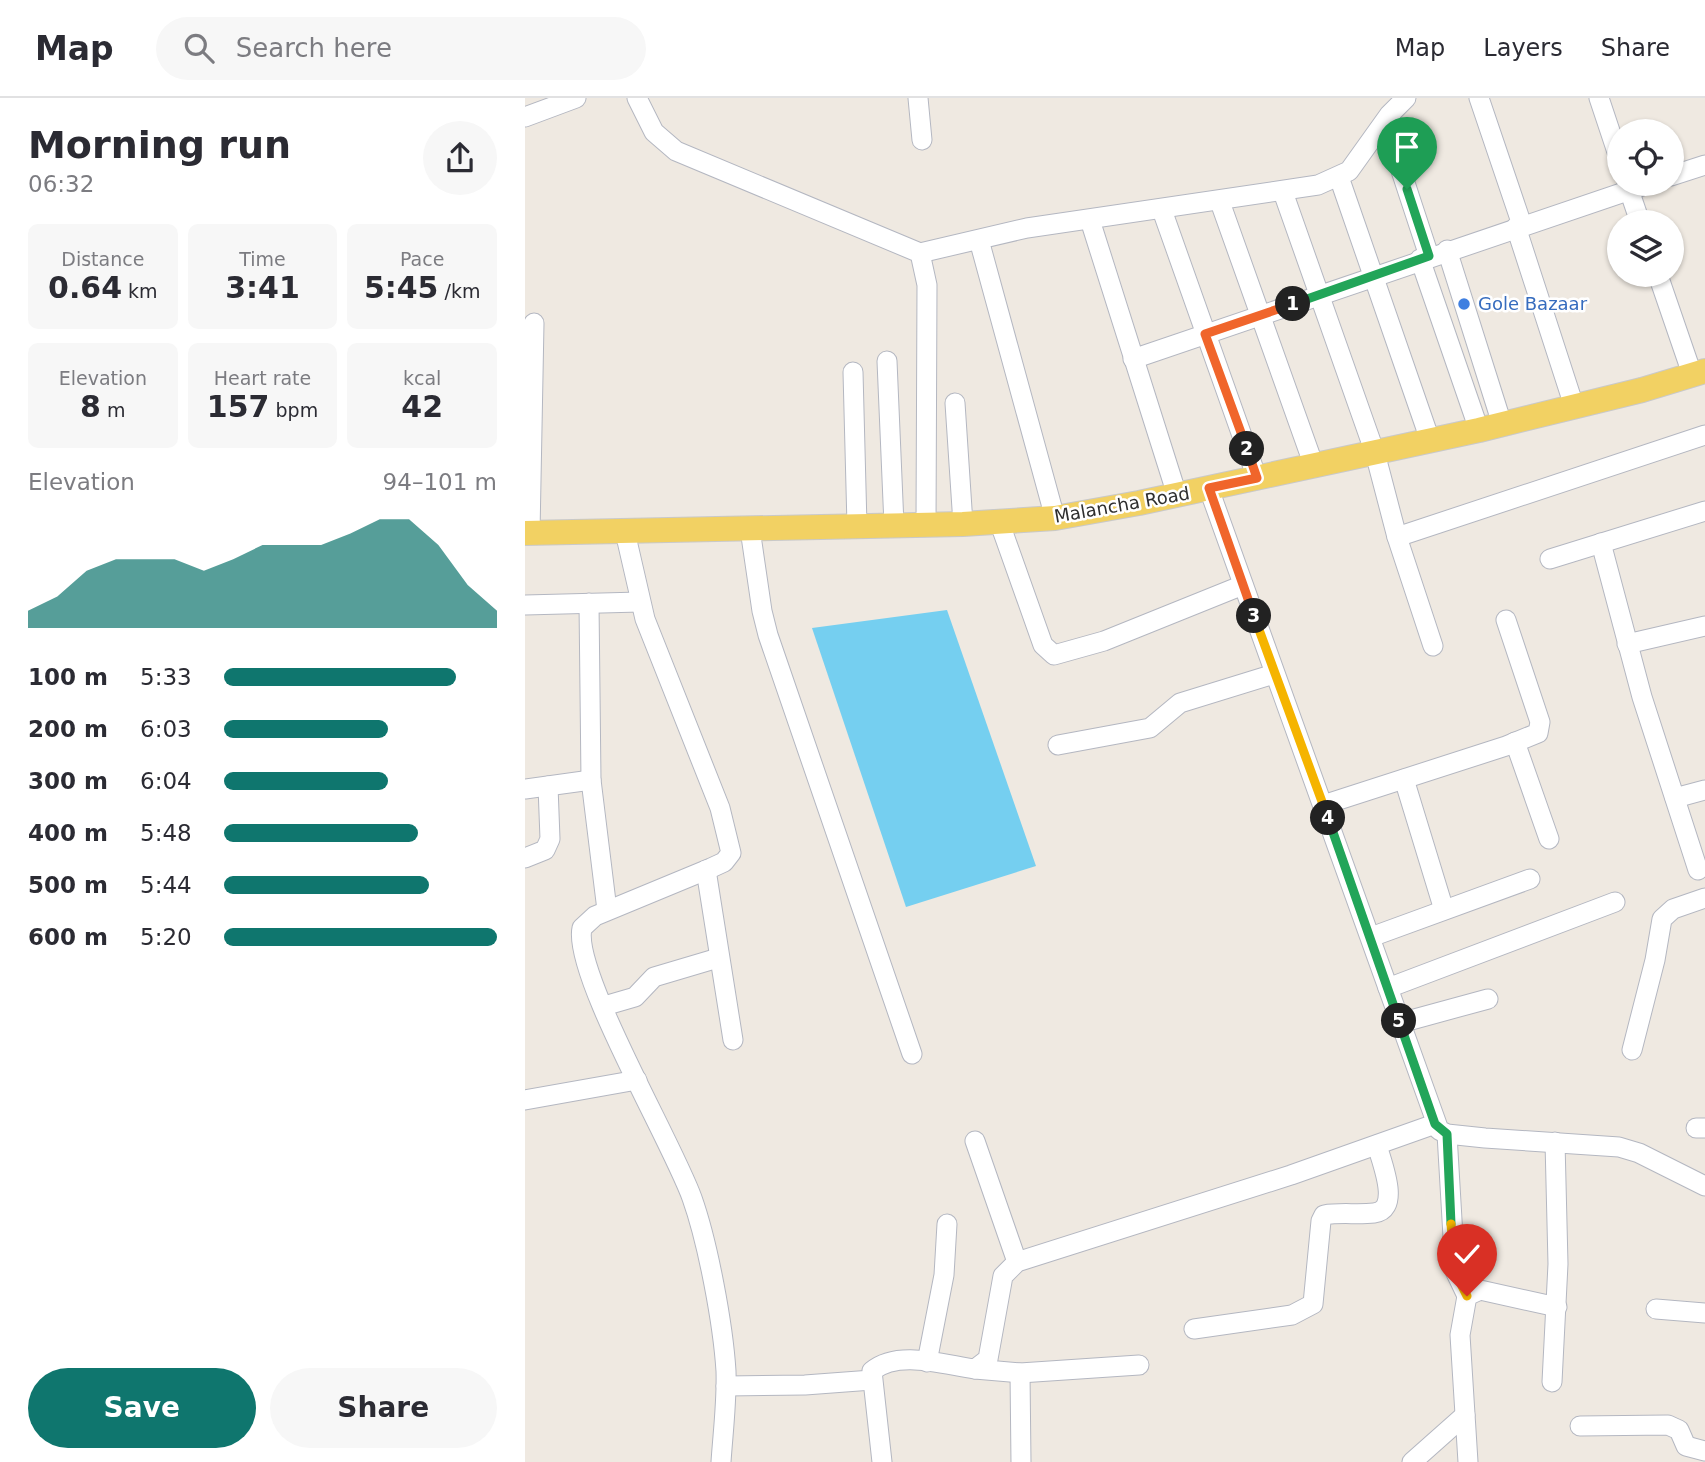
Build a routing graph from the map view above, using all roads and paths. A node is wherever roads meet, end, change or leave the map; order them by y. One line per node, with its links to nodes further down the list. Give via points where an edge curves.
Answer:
1 (576, 98): 7 (street)
2 (637, 98): 21 (street, via 654,132 676,151)
3 (918, 98): 10 (street)
4 (1406, 98): 8 (street)
5 (1479, 98): 19 (street)
6 (1599, 98): 9 (street)
7 (525, 117)
8 (1384, 122): 13 (street, via 1349,172); 22 (street)
9 (1607, 122)
10 (922, 140)
11 (1705, 165): 12 (street)
12 (1684, 172)
13 (1339, 177): 14 (street); 23 (street)
14 (1283, 192): 16 (street); 25 (street)
15 (1607, 196): 19 (street)
16 (1220, 202): 17 (street); 26 (street)
17 (1162, 210): 18 (street); 28 (street)
18 (1090, 220): 20 (street); 29 (street)
19 (1519, 226): 22 (street); 34 (street)
20 (979, 240): 21 (street); 45 (street)
21 (906, 246): 48 (street, via 925,264)
22 (1432, 255): 23 (street); 36 (street); 36 (street)
23 (1373, 276): 25 (street); 38 (street)
24 (1663, 287): 32 (street)
25 (1319, 295): 26 (street); 39 (street)
26 (1260, 315): 28 (street); 40 (street)
27 (534, 323): 35 (street)
28 (1205, 334): 29 (street); 41 (street)
29 (1133, 359): 43 (street)
30 (887, 360): 50 (street)
31 (853, 372): 49 (street)
32 (1699, 372): 34 (main road, Malancha Road)
33 (955, 403): 47 (street)
34 (1574, 406): 36 (main road, Malancha Road)
35 (529, 411): 53 (street)
36 (1491, 427): 38 (main road, Malancha Road)
37 (1705, 435): 54 (street)
38 (1430, 440): 39 (main road, Malancha Road)
39 (1375, 453): 40 (main road, Malancha Road); 54 (street)
40 (1314, 466): 41 (main road, Malancha Road)
41 (1257, 478): 42 (main road, Malancha Road)
42 (1209, 488): 43 (main road, Malancha Road); 57 (street)
43 (1177, 495): 45 (main road, Malancha Road)
44 (1705, 510): 55 (street)
45 (1055, 518): 46 (main road, Malancha Road)
46 (999, 522): 47 (main road, Malancha Road); 57 (street, via 1043,645 1054,655 1104,641)
47 (963, 524): 48 (main road, Malancha Road)
48 (926, 525): 50 (main road, Malancha Road)
49 (857, 526): 50 (main road, Malancha Road); 51 (main road, Malancha Road)
50 (894, 526)
51 (750, 529): 52 (main road, Malancha Road); 92 (street, via 768,635)
52 (625, 532): 53 (main road, Malancha Road); 58 (street)
53 (528, 533)
54 (1397, 537): 64 (street)
55 (1601, 543): 56 (street); 63 (street)
56 (1550, 559)
57 (1243, 585): 65 (street)
58 (640, 602): 59 (street); 77 (street, via 729,832 728,858)
59 (589, 603): 60 (street); 68 (street)
60 (525, 605)
61 (1506, 620): 66 (street, via 1541,729)
62 (1705, 626): 63 (street)
63 (1627, 644): 73 (street)
64 (1433, 646)
65 (1274, 674): 67 (street, via 1180,703 1150,728); 74 (street)
66 (1515, 742): 69 (street); 75 (street)
67 (1058, 746)
68 (591, 779): 70 (street); 82 (street)
69 (1403, 779): 74 (street); 83 (street)
70 (548, 786): 71 (street); 76 (street, via 550,839 545,850)
71 (525, 789)
72 (1705, 790): 73 (street)
73 (1675, 798): 78 (street)
74 (1323, 805): 84 (street)
75 (1549, 839)
76 (525, 858)
77 (706, 870): 82 (street); 85 (street)
78 (1698, 870)
79 (1530, 879): 83 (street)
80 (1705, 898): 91 (street, via 1673,909 1662,919)
81 (1615, 902): 86 (street)
82 (607, 910): 88 (street, via 586,922 581,935 582,955)
83 (1444, 911): 84 (street)
84 (1371, 937): 86 (street)
85 (718, 958): 88 (street, via 654,977 635,997); 90 (street)
86 (1388, 988): 89 (street)
87 (1488, 999): 89 (street)
88 (604, 1006): 93 (street)
89 (1400, 1023): 95 (street)
90 (733, 1040)
91 (1632, 1050)
92 (912, 1054)
93 (637, 1080): 94 (street); 113 (street, via 687,1185 703,1234)
94 (525, 1100)
95 (1441, 1129): 97 (street); 98 (street); 102 (street, via 1454,1258)
96 (975, 1141): 101 (street)
97 (1555, 1142): 99 (street, via 1619,1147); 103 (street)
98 (1377, 1145): 101 (street); 106 (street, via 1388,1185 1387,1205 1374,1213 1324,1215 1313,1304 1292,1315)
99 (1705, 1186)
100 (947, 1224): 107 (street, via 944,1275)
101 (1017, 1262): 109 (street, via 1003,1276 988,1359)
102 (1467, 1296): 103 (street, via 1480,1290); 114 (street, via 1460,1335)
103 (1557, 1307): 112 (street)
104 (1656, 1310): 105 (street)
105 (1705, 1313)
106 (1194, 1329)
107 (927, 1362): 109 (street); 111 (street, via 906,1360 879,1366 872,1371)
108 (1139, 1365): 110 (street)
109 (975, 1369): 110 (street)
110 (1020, 1373): 119 (street)
111 (872, 1380): 113 (street); 118 (street)
112 (1552, 1382)
113 (726, 1386): 117 (street)
114 (1465, 1415): 120 (street); 121 (street)
115 (1580, 1426): 116 (street, via 1668,1425 1679,1430 1686,1446)
116 (1705, 1451)
117 (721, 1462)
118 (882, 1462)
119 (1021, 1462)
120 (1412, 1462)
121 (1468, 1462)

